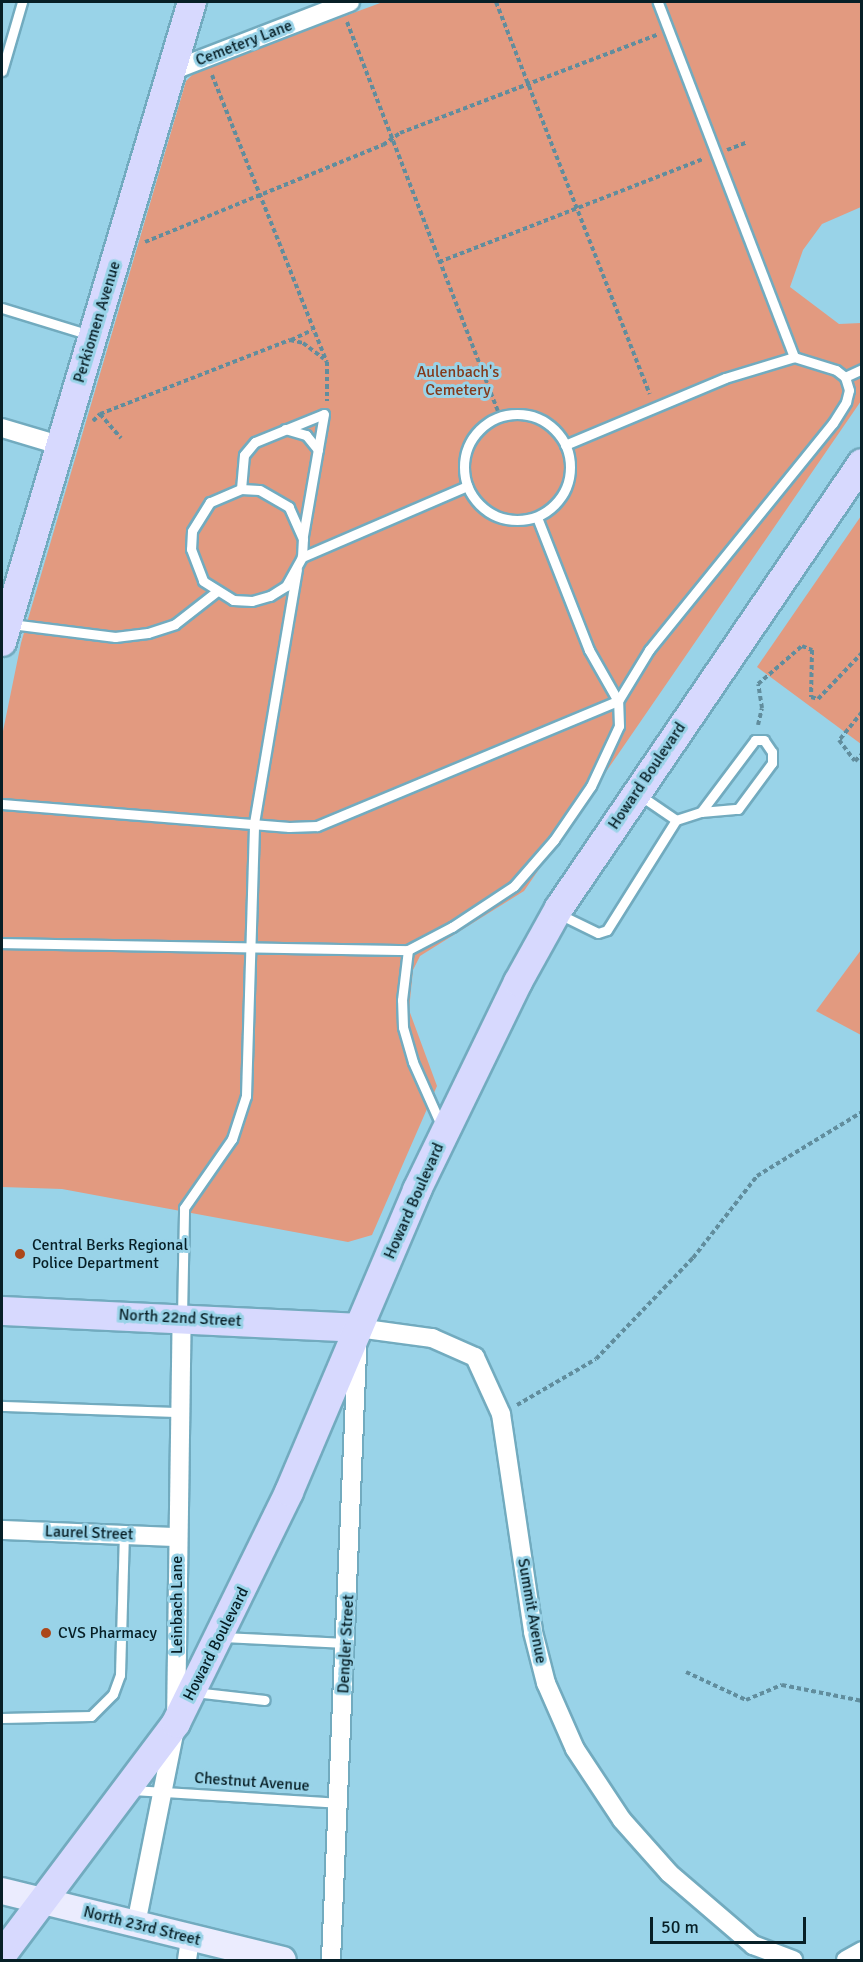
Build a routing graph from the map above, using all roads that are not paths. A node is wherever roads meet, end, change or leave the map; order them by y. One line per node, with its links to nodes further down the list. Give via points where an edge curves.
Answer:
1 (22, 2): 5 (lane)
2 (192, 2): 6 (main road, Perkiomen Avenue)
3 (658, 2): 9 (lane)
4 (345, 3): 6 (street, Cemetery Lane)
5 (2, 71)
6 (171, 71): 8 (main road, Perkiomen Avenue)
7 (2, 308): 8 (lane)
8 (92, 336): 14 (main road, Perkiomen Avenue)
9 (794, 357): 11 (lane, via 836,370); 15 (lane, via 655,406)
10 (861, 369): 11 (lane)
11 (845, 377): 26 (lane, via 849,390 846,402 833,423 649,650)
12 (2, 428): 14 (street)
13 (285, 429): 16 (lane, via 306,435); 16 (lane, via 324,414); 19 (lane, via 255,442 244,454)
14 (62, 435): 25 (main road, Perkiomen Avenue)
15 (565, 444): 18 (lane, via 545,421 515,413 500,416 485,424 469,444 463,469); 20 (lane, via 570,461 562,495)
16 (318, 450): 21 (lane)
17 (861, 463): 27 (main road, Howard Boulevard)
18 (467, 486): 20 (lane, via 488,512 520,520); 22 (lane)
19 (241, 489): 21 (lane, via 259,490 289,507); 24 (lane, via 210,502 192,531 195,566)
20 (537, 517): 26 (lane, via 589,650)
21 (303, 539): 22 (lane)
22 (302, 557): 23 (lane)
23 (297, 570): 24 (lane, via 286,586 261,599 233,600); 31 (lane)
24 (216, 592): 25 (lane, via 175,624 148,633 115,637)
25 (4, 632)
26 (618, 701): 31 (lane, via 339,819 317,826); 35 (lane, via 619,726 591,786 554,840 514,886 452,927)
27 (636, 793): 30 (lane); 32 (main road, Howard Boulevard)
28 (2, 804): 31 (lane)
29 (701, 812): 29 (lane, via 755,740 764,740 772,753 772,763 738,809); 30 (lane)
30 (676, 820): 32 (lane, via 607,930 598,933)
31 (254, 823): 34 (lane)
32 (556, 913): 36 (main road, Howard Boulevard)
33 (2, 943): 34 (lane)
34 (250, 948): 35 (lane); 38 (lane, via 246,1096 232,1139 184,1208)
35 (408, 950): 36 (lane, via 403,1027 413,1062)
36 (444, 1133): 39 (main road, Howard Boulevard)
37 (2, 1311): 38 (main road, North 22nd Street)
38 (182, 1317): 39 (main road, North 22nd Street); 41 (street, Leinbach Lane)
39 (358, 1328): 45 (main road, Howard Boulevard, via 289,1492); 46 (street, Dengler Street); 62 (street, Summit Avenue, via 432,1338 475,1357 501,1414 533,1632 546,1683 575,1749 622,1820 669,1874 753,1945)
40 (2, 1406): 41 (lane)
41 (178, 1413): 44 (street, Leinbach Lane)
42 (2, 1530): 43 (street, Laurel Street)
43 (124, 1535): 44 (street, Laurel Street); 49 (lane, via 120,1675 113,1695 91,1716)
44 (177, 1537): 50 (street, Leinbach Lane)
45 (220, 1637): 46 (lane); 47 (main road, Howard Boulevard)
46 (346, 1643): 53 (street, Dengler Street)
47 (192, 1692): 48 (lane); 50 (main road, Howard Boulevard)
48 (265, 1700)
49 (2, 1718)
50 (176, 1723): 51 (main road, Howard Boulevard); 52 (street, Leinbach Lane)
51 (128, 1789): 52 (lane, Chestnut Avenue); 55 (main road, Howard Boulevard)
52 (165, 1792): 53 (lane, Chestnut Avenue); 56 (street, Leinbach Lane)
53 (337, 1803): 61 (street, Dengler Street)
54 (2, 1891): 55 (main road, North 23rd Street)
55 (43, 1901): 56 (main road, North 23rd Street); 59 (main road, Howard Boulevard)
56 (136, 1924): 57 (main road, North 23rd Street)
57 (188, 1950): 60 (main road, North 23rd Street)
58 (861, 1951): 63 (street)
59 (2, 1955)
60 (283, 1960)
61 (331, 1960)
62 (793, 1960)
63 (846, 1960)

